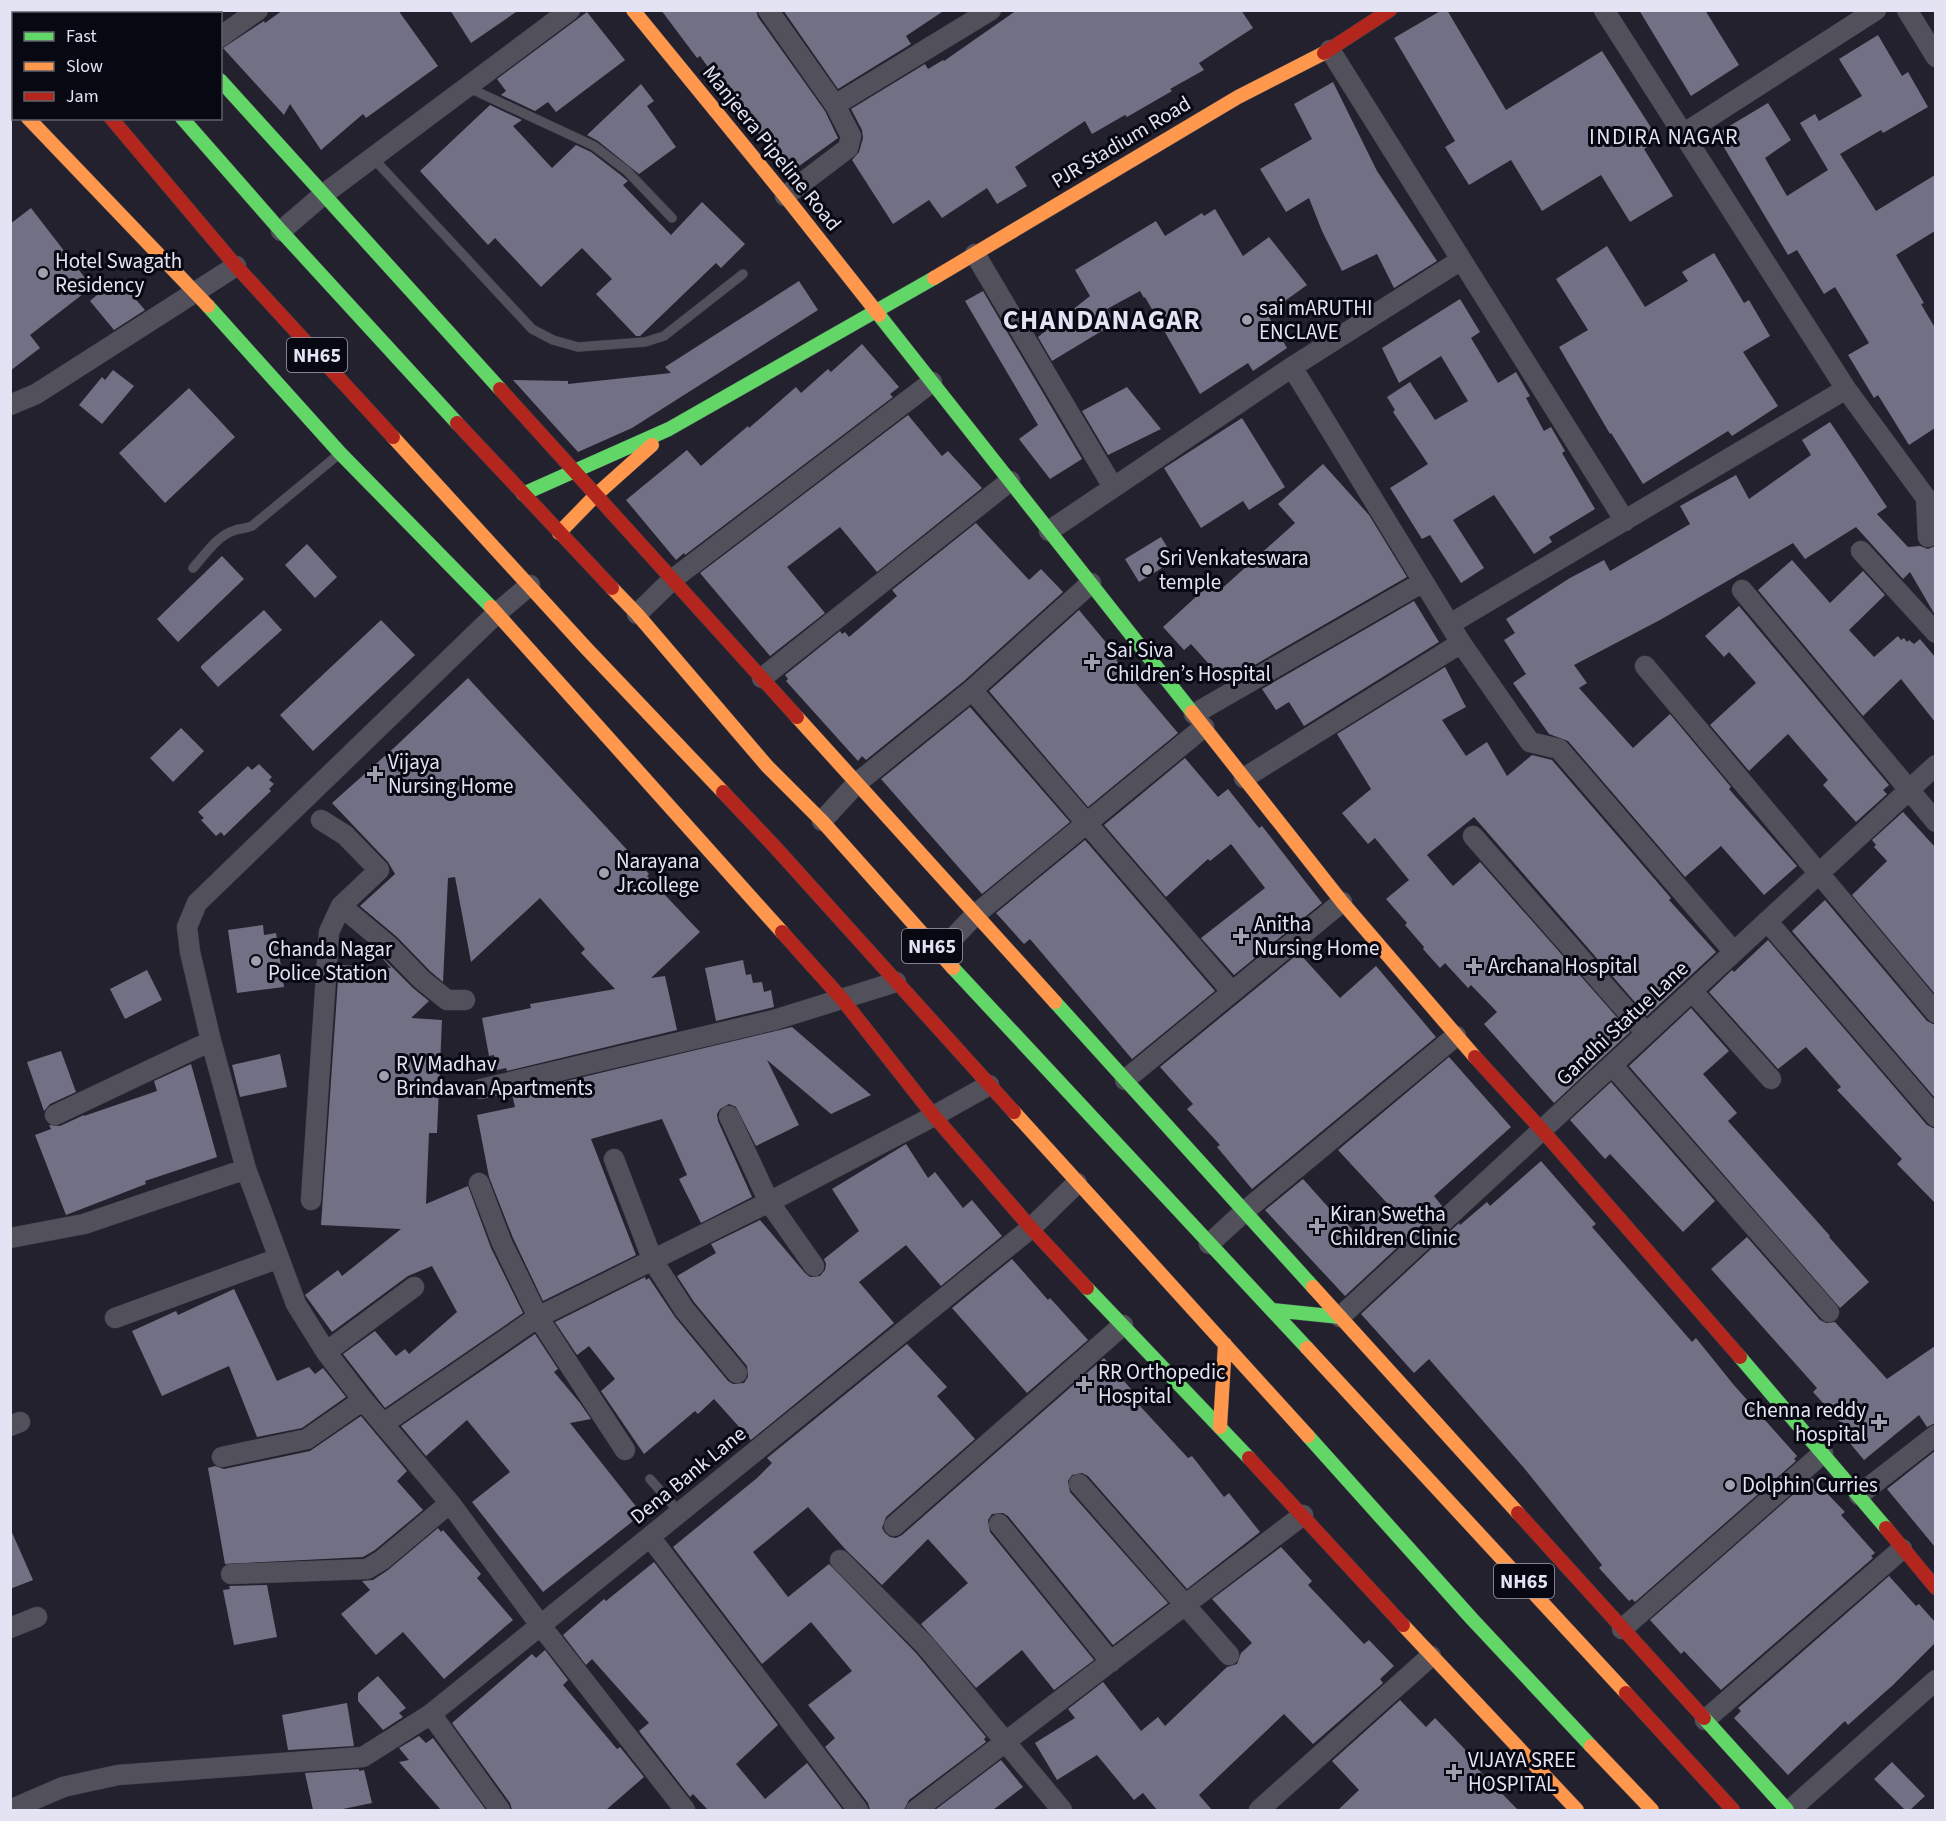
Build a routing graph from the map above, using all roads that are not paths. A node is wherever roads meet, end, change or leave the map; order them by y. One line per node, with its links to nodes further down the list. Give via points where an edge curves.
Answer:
1 (258, 10): 10 (street)
2 (570, 10): 14 (street)
3 (633, 10): 22 (main road, Manjeera Pipeline Road)
4 (768, 10): 15 (street)
5 (991, 10): 15 (street)
6 (1390, 10): 11 (main road, PJR Stadium Road)
7 (1605, 10): 19 (street)
8 (1876, 10): 19 (street)
9 (1907, 10): 12 (street)
10 (222, 36)
11 (1330, 50): 25 (main road, PJR Stadium Road, via 1238,97); 26 (street)
12 (1935, 57)
13 (222, 82): 21 (main road)
14 (467, 87): 20 (street); 23 (lane, via 594,146 627,171)
15 (835, 105): 22 (street, via 851,136 848,148)
16 (30, 120): 29 (main road)
17 (113, 120): 27 (main road, NH65)
18 (184, 120): 24 (main road, NH65)
19 (1683, 134): 33 (street)
20 (372, 158): 21 (street); 28 (lane, via 532,329 553,340 578,346 645,342 664,336)
21 (324, 194): 24 (street); 37 (main road)
22 (785, 196): 30 (main road, Manjeera Pipeline Road)
23 (672, 218)
24 (281, 231): 40 (main road, NH65)
25 (975, 254): 30 (main road, PJR Stadium Road); 39 (street)
26 (1461, 260): 31 (street); 43 (street)
27 (236, 266): 29 (street); 52 (main road, NH65)
28 (742, 274)
29 (195, 292): 34 (street, via 36,394); 36 (main road)
30 (876, 313): 32 (main road, Manjeera Pipeline Road); 35 (main road, PJR Stadium Road)
31 (1292, 368): 39 (street); 50 (street)
32 (932, 381): 38 (main road, Manjeera Pipeline Road); 49 (street)
33 (1846, 389): 41 (street); 43 (street)
34 (10, 405)
35 (669, 429): 37 (main road); 42 (main road)
36 (340, 453): 48 (lane, via 252,526 223,537); 54 (main road)
37 (574, 470): 40 (main road); 42 (main road)
38 (1010, 481): 44 (main road, Manjeera Pipeline Road); 60 (street)
39 (1113, 487): 44 (street)
40 (523, 494): 45 (main road, NH65)
41 (1930, 494): 46 (street)
42 (596, 495): 45 (main road); 49 (main road)
43 (1624, 521): 56 (street)
44 (1049, 531): 51 (main road, Manjeera Pipeline Road)
45 (559, 533): 55 (main road, NH65)
46 (1928, 537)
47 (1861, 551): 57 (street)
48 (193, 568)
49 (673, 579): 55 (street); 60 (main road)
50 (1423, 582): 56 (street); 62 (street)
51 (1091, 584): 61 (street); 62 (main road, Manjeera Pipeline Road)
52 (530, 585): 54 (street); 79 (main road, NH65, via 586,648 732,794)
53 (1742, 590): 66 (street)
54 (497, 613): 67 (street); 82 (main road)
55 (637, 614): 68 (main road, NH65, via 763,769)
56 (1450, 624): 58 (street)
57 (1935, 633)
58 (1461, 643): 64 (street); 77 (street, via 1530,742 1559,749)
59 (1645, 666): 72 (street)
60 (762, 678): 65 (main road)
61 (972, 690): 65 (street); 69 (street)
62 (1199, 721): 64 (main road, Manjeera Pipeline Road); 69 (street)
63 (1935, 765): 66 (street, Gandhi Statue Lane)
64 (1244, 778): 73 (main road, Manjeera Pipeline Road)
65 (857, 783): 68 (street); 75 (main road)
66 (1908, 791): 70 (street); 72 (street, Gandhi Statue Lane)
67 (312, 811): 74 (street, via 345,835 379,870); 87 (street, via 193,910 187,927 190,952)
68 (822, 821): 78 (main road, NH65)
69 (1087, 822): 75 (street); 81 (street)
70 (1935, 822)
71 (1473, 836): 85 (street)
72 (1818, 874): 76 (street, Gandhi Statue Lane); 84 (street)
73 (1342, 902): 81 (street); 86 (main road, Manjeera Pipeline Road)
74 (341, 906): 83 (street, via 447,1000); 102 (street, via 329,932)
75 (976, 914): 78 (street); 90 (main road)
76 (1767, 921): 77 (street, Gandhi Statue Lane); 96 (street)
77 (1734, 952): 80 (street, Gandhi Statue Lane)
78 (939, 953): 107 (main road, NH65)
79 (896, 982): 82 (street); 91 (main road, NH65)
80 (1692, 991): 85 (street, Gandhi Statue Lane); 89 (street)
81 (1232, 992): 90 (street)
82 (842, 999): 92 (street, via 774,1020); 95 (main road)
83 (465, 1000)
84 (1935, 1013)
85 (1646, 1034): 88 (street, Gandhi Statue Lane)
86 (1456, 1036): 97 (main road, Manjeera Pipeline Road); 104 (street)
87 (211, 1041): 93 (street); 99 (street)
88 (1612, 1065): 97 (street, Gandhi Statue Lane); 113 (street)
89 (1771, 1079)
90 (1125, 1080): 104 (main road)
91 (989, 1085): 95 (street); 101 (main road, NH65)
92 (481, 1089)
93 (55, 1115)
94 (729, 1116): 103 (street)
95 (934, 1116): 103 (street); 105 (main road)
96 (1935, 1117)
97 (1542, 1130): 115 (street, Gandhi Statue Lane); 126 (main road, Manjeera Pipeline Road)
98 (614, 1159): 109 (street)
99 (246, 1169): 106 (street, via 84,1224); 108 (street)
100 (479, 1183): 114 (street, via 502,1243)
101 (1077, 1183): 105 (street, Dena Bank Lane); 118 (main road, NH65)
102 (310, 1200)
103 (769, 1202): 109 (street); 110 (street)
104 (1245, 1211): 107 (street); 115 (main road)
105 (1031, 1228): 117 (main road); 132 (street, Dena Bank Lane)
106 (10, 1238)
107 (1209, 1244): 112 (main road, NH65)
108 (279, 1258): 116 (street); 119 (street, via 296,1304)
109 (653, 1261): 114 (street); 120 (street, via 684,1309)
110 (814, 1266)
111 (414, 1287): 119 (street)
112 (1272, 1310): 115 (main road); 162 (main road, NH65)
113 (1829, 1312)
114 (538, 1317): 122 (street); 125 (street)
115 (1340, 1317): 145 (main road)
116 (115, 1318)
117 (1123, 1325): 123 (main road); 135 (street)
118 (1225, 1344): 123 (main road); 161 (main road, NH65, via 1475,1623)
119 (326, 1352): 121 (street)
120 (736, 1373)
121 (363, 1400): 122 (street); 127 (street, via 307,1438)
122 (382, 1424): 131 (street)
123 (1220, 1427): 133 (main road)
124 (1935, 1435): 130 (street)
125 (625, 1450)
126 (1823, 1453): 130 (main road, Manjeera Pipeline Road); 145 (street)
127 (222, 1456)
128 (650, 1479): 132 (lane)
129 (1079, 1484): 141 (street)
130 (1859, 1495): 137 (main road, Manjeera Pipeline Road)
131 (450, 1503): 139 (street, via 367,1569); 143 (street)
132 (680, 1513): 136 (street, Dena Bank Lane)
133 (1303, 1515): 141 (street); 147 (main road)
134 (999, 1524): 148 (street)
135 (894, 1526)
136 (650, 1537): 143 (street, Dena Bank Lane); 157 (street)
137 (1902, 1549): 140 (main road, Manjeera Pipeline Road); 151 (street)
138 (840, 1560): 152 (street, via 925,1645)
139 (231, 1574)
140 (1935, 1588)
141 (1184, 1606): 146 (street); 148 (street)
142 (37, 1617): 144 (street)
143 (541, 1626): 150 (street, Dena Bank Lane); 156 (street)
144 (10, 1628)
145 (1622, 1629): 151 (main road)
146 (1229, 1655)
147 (1431, 1656): 153 (street); 160 (main road)
148 (1111, 1662): 152 (street)
149 (1935, 1680): 163 (street)
150 (431, 1714): 154 (street, Dena Bank Lane, via 363,1757 118,1775 63,1787); 155 (street)
151 (1705, 1720): 163 (main road)
152 (1006, 1742): 158 (street); 159 (street)
153 (1269, 1808)
154 (10, 1810)
155 (500, 1810)
156 (685, 1810)
157 (858, 1810)
158 (916, 1810)
159 (1062, 1810)
160 (1576, 1810)
161 (1652, 1810)
162 (1733, 1810)
163 (1789, 1810)

